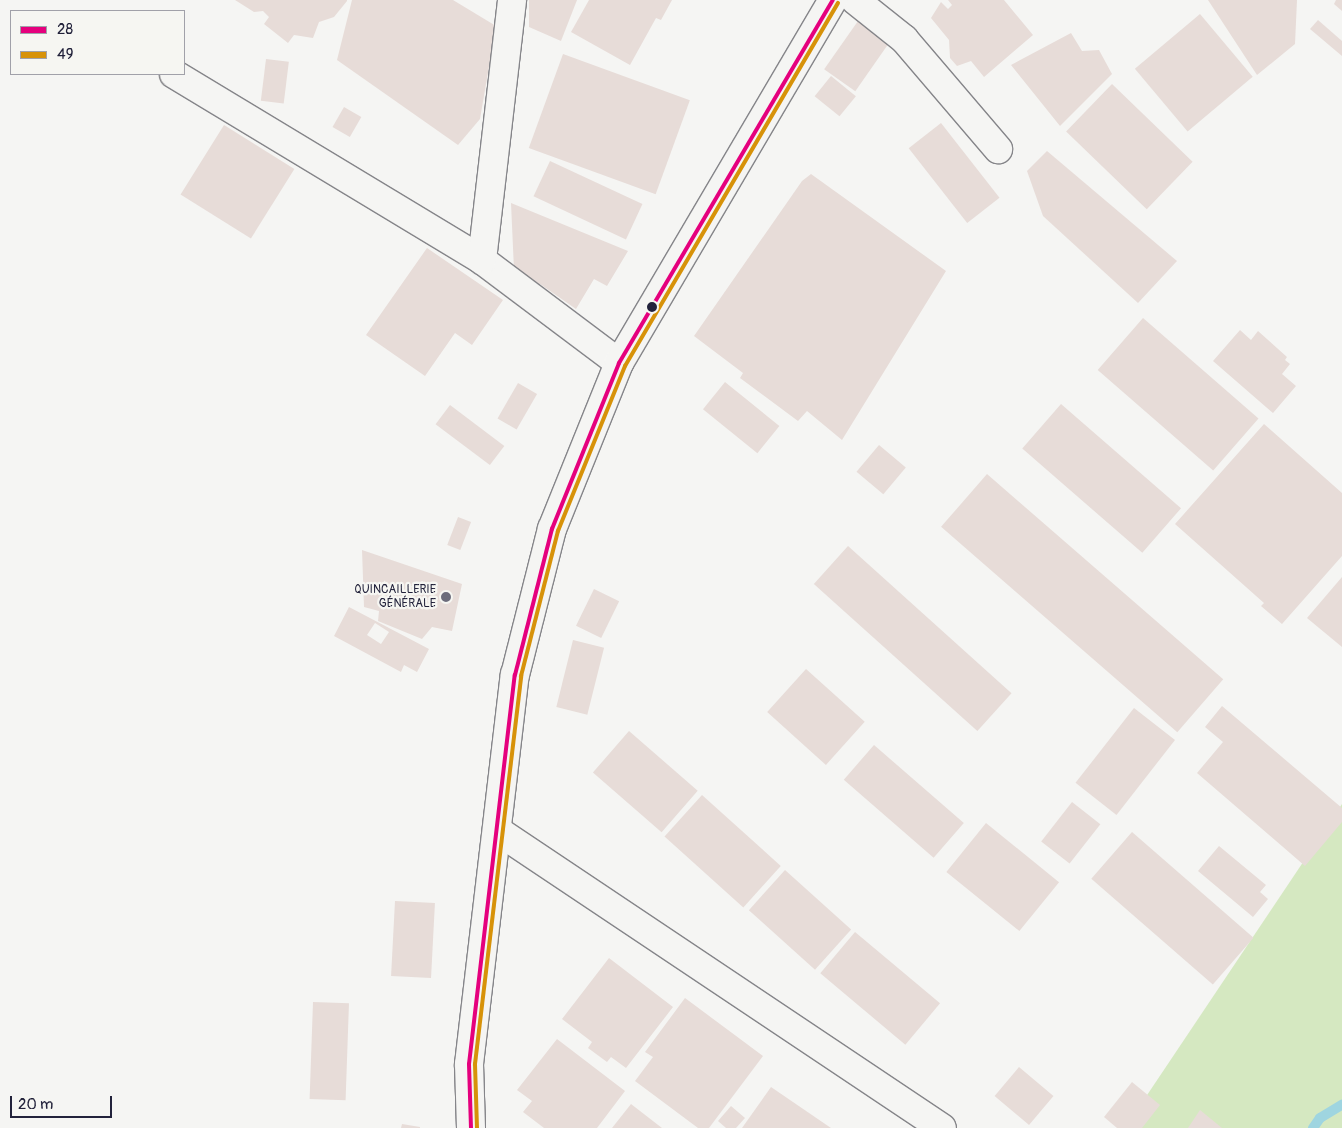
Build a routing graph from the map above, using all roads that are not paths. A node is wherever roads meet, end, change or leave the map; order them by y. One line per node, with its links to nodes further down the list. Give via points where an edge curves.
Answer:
1 (512, 0): 5 (street)
2 (833, 2): 4 (street, via 904,39); 6 (street)
3 (176, 75): 5 (street)
4 (998, 149)
5 (482, 260): 6 (street)
6 (619, 363): 7 (street, via 550,538 515,675)
7 (498, 831): 8 (street, via 469,1064); 9 (street)
8 (471, 1128)
9 (942, 1128)

